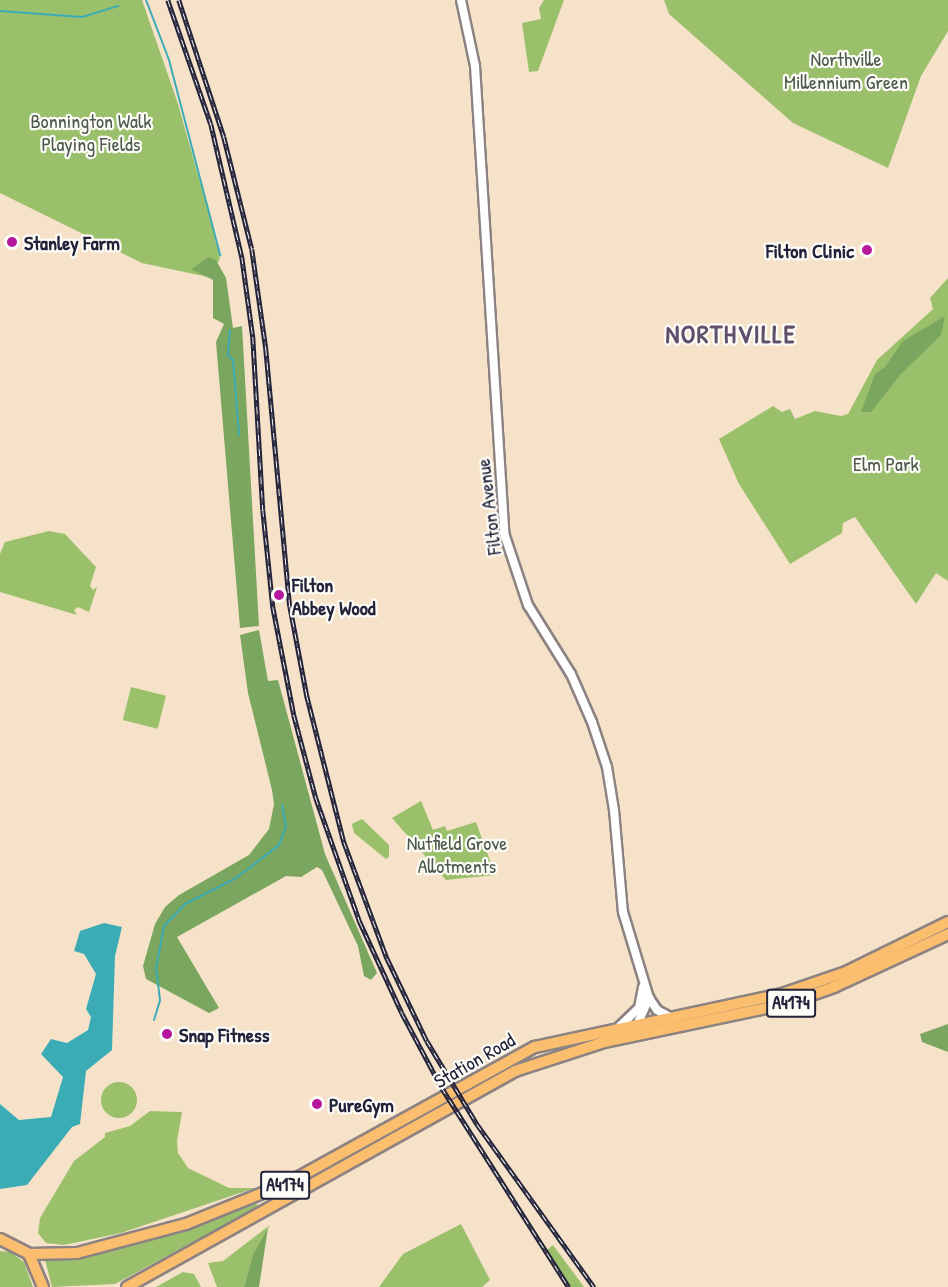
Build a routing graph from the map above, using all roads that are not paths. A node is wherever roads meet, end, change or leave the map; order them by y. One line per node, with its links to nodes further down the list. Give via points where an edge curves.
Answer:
1 (461, 0): 4 (street, Filton Avenue, via 477,86 504,532 528,605 571,674 607,767 623,912)
2 (948, 922): 6 (main road, Station Road / A4174, via 815,984 757,1001)
3 (948, 934): 8 (main road, Station Road / A4174, via 801,999 737,1016)
4 (643, 986): 5 (street, Filton Avenue); 8 (street, via 639,1008)
5 (649, 998): 6 (street, Filton Avenue, via 657,1010); 7 (street)
6 (672, 1018): 7 (main road, Station Road / A4174)
7 (638, 1023): 8 (main road, Station Road / A4174)
8 (621, 1032): 10 (main road, Station Road / A4174, via 544,1043 519,1053 391,1128 257,1197 174,1228 69,1255); 12 (main road, Station Road / A4174, via 604,1042 531,1064 499,1079)
9 (0, 1239): 10 (main road)
10 (28, 1254): 11 (main road)
11 (43, 1287)
12 (127, 1287)

